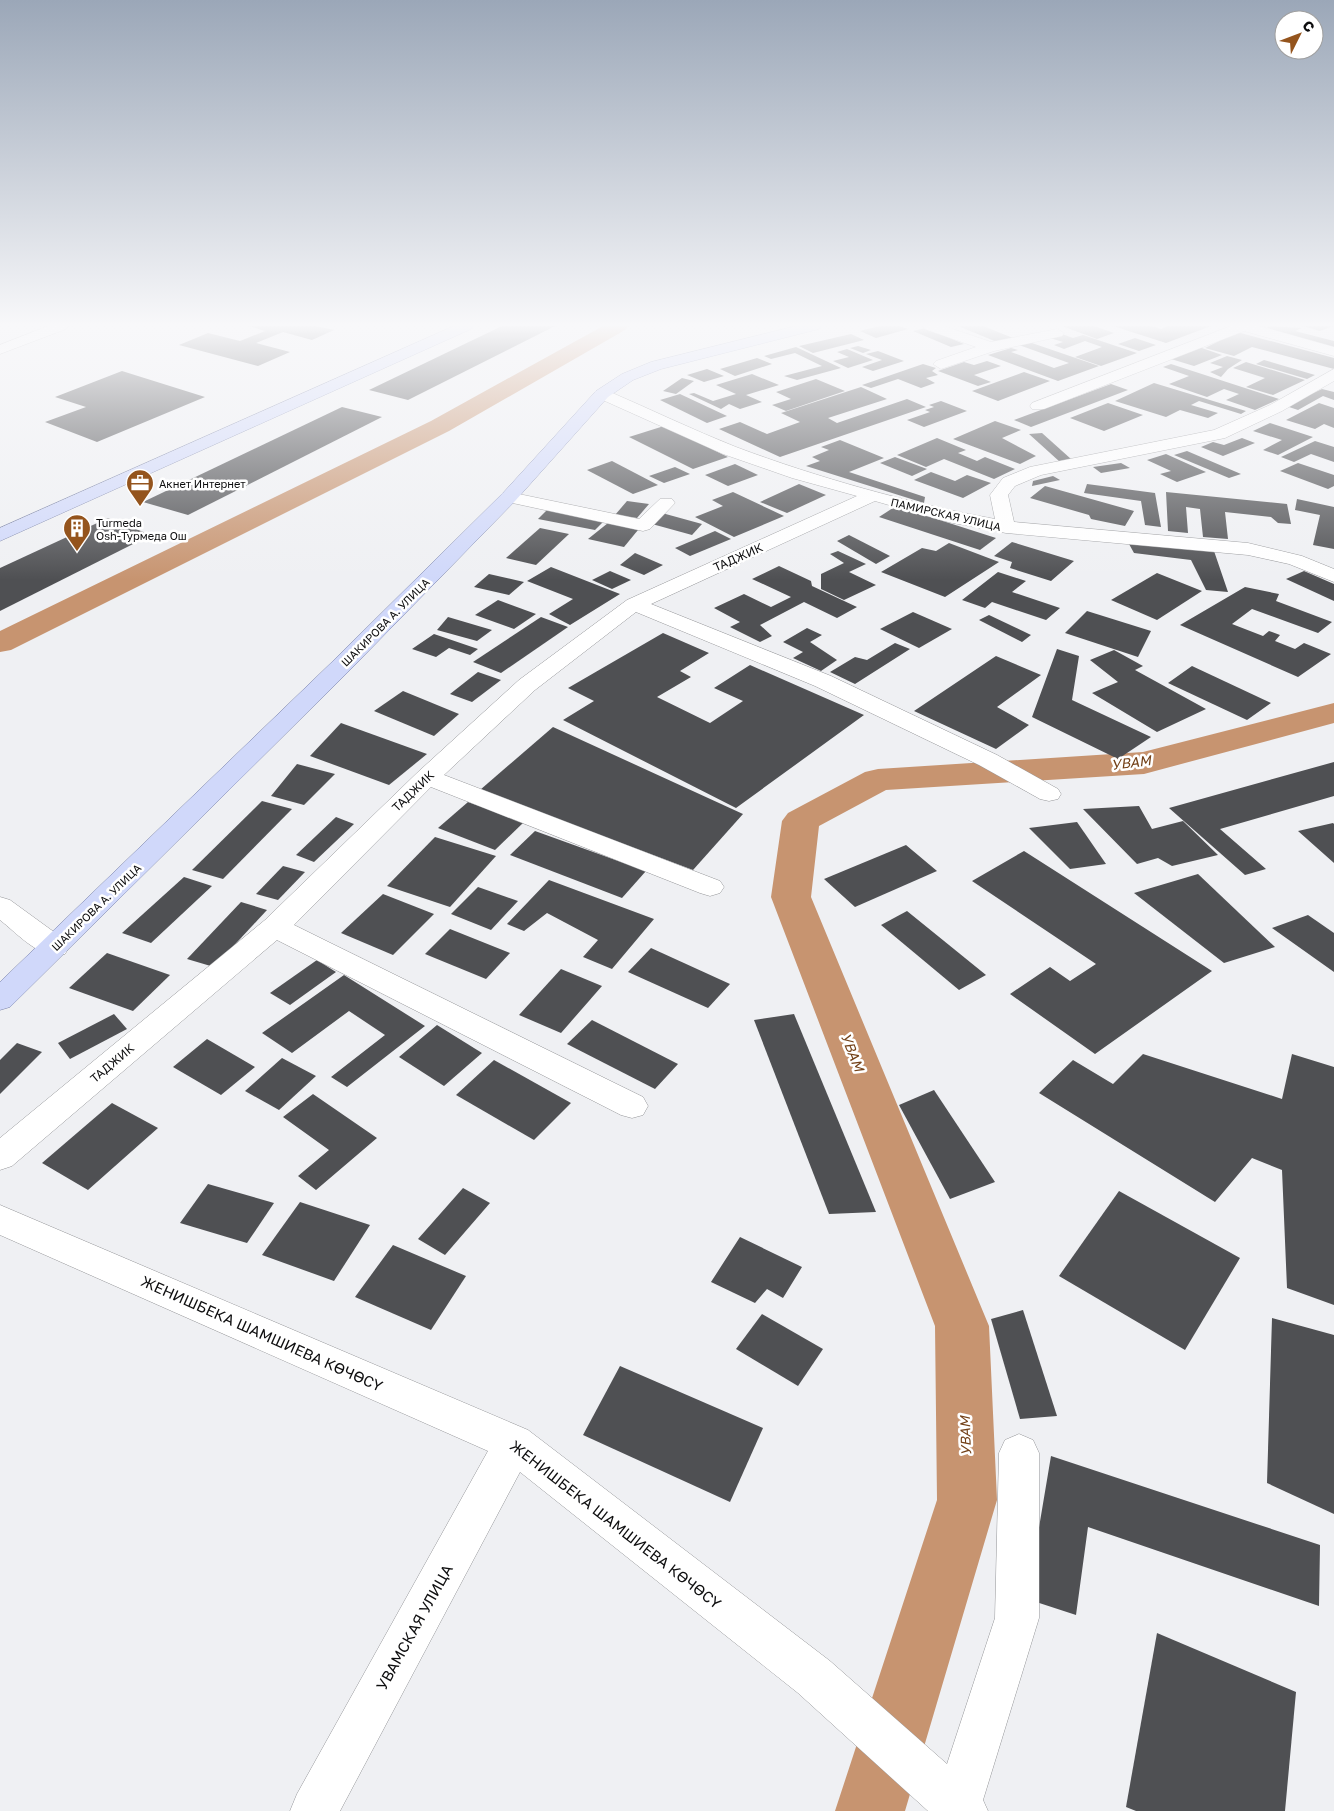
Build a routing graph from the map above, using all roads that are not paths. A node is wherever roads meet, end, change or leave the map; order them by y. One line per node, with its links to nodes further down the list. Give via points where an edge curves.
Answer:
1 (277, 411): 9 (main road)
2 (587, 411): 6 (main road, ШАКИРОВА А. УЛИЦА)
3 (639, 411): 5 (street, ПАМИРСКАЯ УЛИЦА, via 729,450)
4 (1270, 411): 8 (street, via 1219,434 1036,471 1009,482 998,495)
5 (872, 496): 8 (street, ПАМИРСКАЯ УЛИЦА); 11 (street, ТАДЖИК)
6 (509, 497): 7 (street, via 643,525); 17 (main road, ШАКИРОВА А. УЛИЦА)
7 (666, 503)
8 (1006, 527): 10 (street, ПАМИРСКАЯ УЛИЦА, via 1248,549 1295,560)
9 (0, 534)
10 (1334, 576)
11 (634, 604): 12 (street, ТАДЖИК, via 527,685); 13 (street, via 823,681 988,760)
12 (427, 776): 14 (street); 16 (street, ТАДЖИК)
13 (1049, 794)
14 (710, 887)
15 (0, 906): 17 (street)
16 (275, 927): 19 (street); 20 (street, ТАДЖИК)
17 (55, 947): 18 (main road, ШАКИРОВА А. УЛИЦА)
18 (0, 1000)
19 (632, 1106)
20 (0, 1157)
21 (0, 1219): 22 (street, ЖЕНИШБЕКА ШАМШИЕВА КӨЧӨСҮ)
22 (514, 1443): 24 (street, ЖЕНИШБЕКА ШАМШИЕВА КӨЧӨСҮ, via 814,1677); 25 (street, УВАМСКАЯ УЛИЦА)
23 (1019, 1453): 24 (street, via 1017,1618)
24 (953, 1804)
25 (314, 1811)

